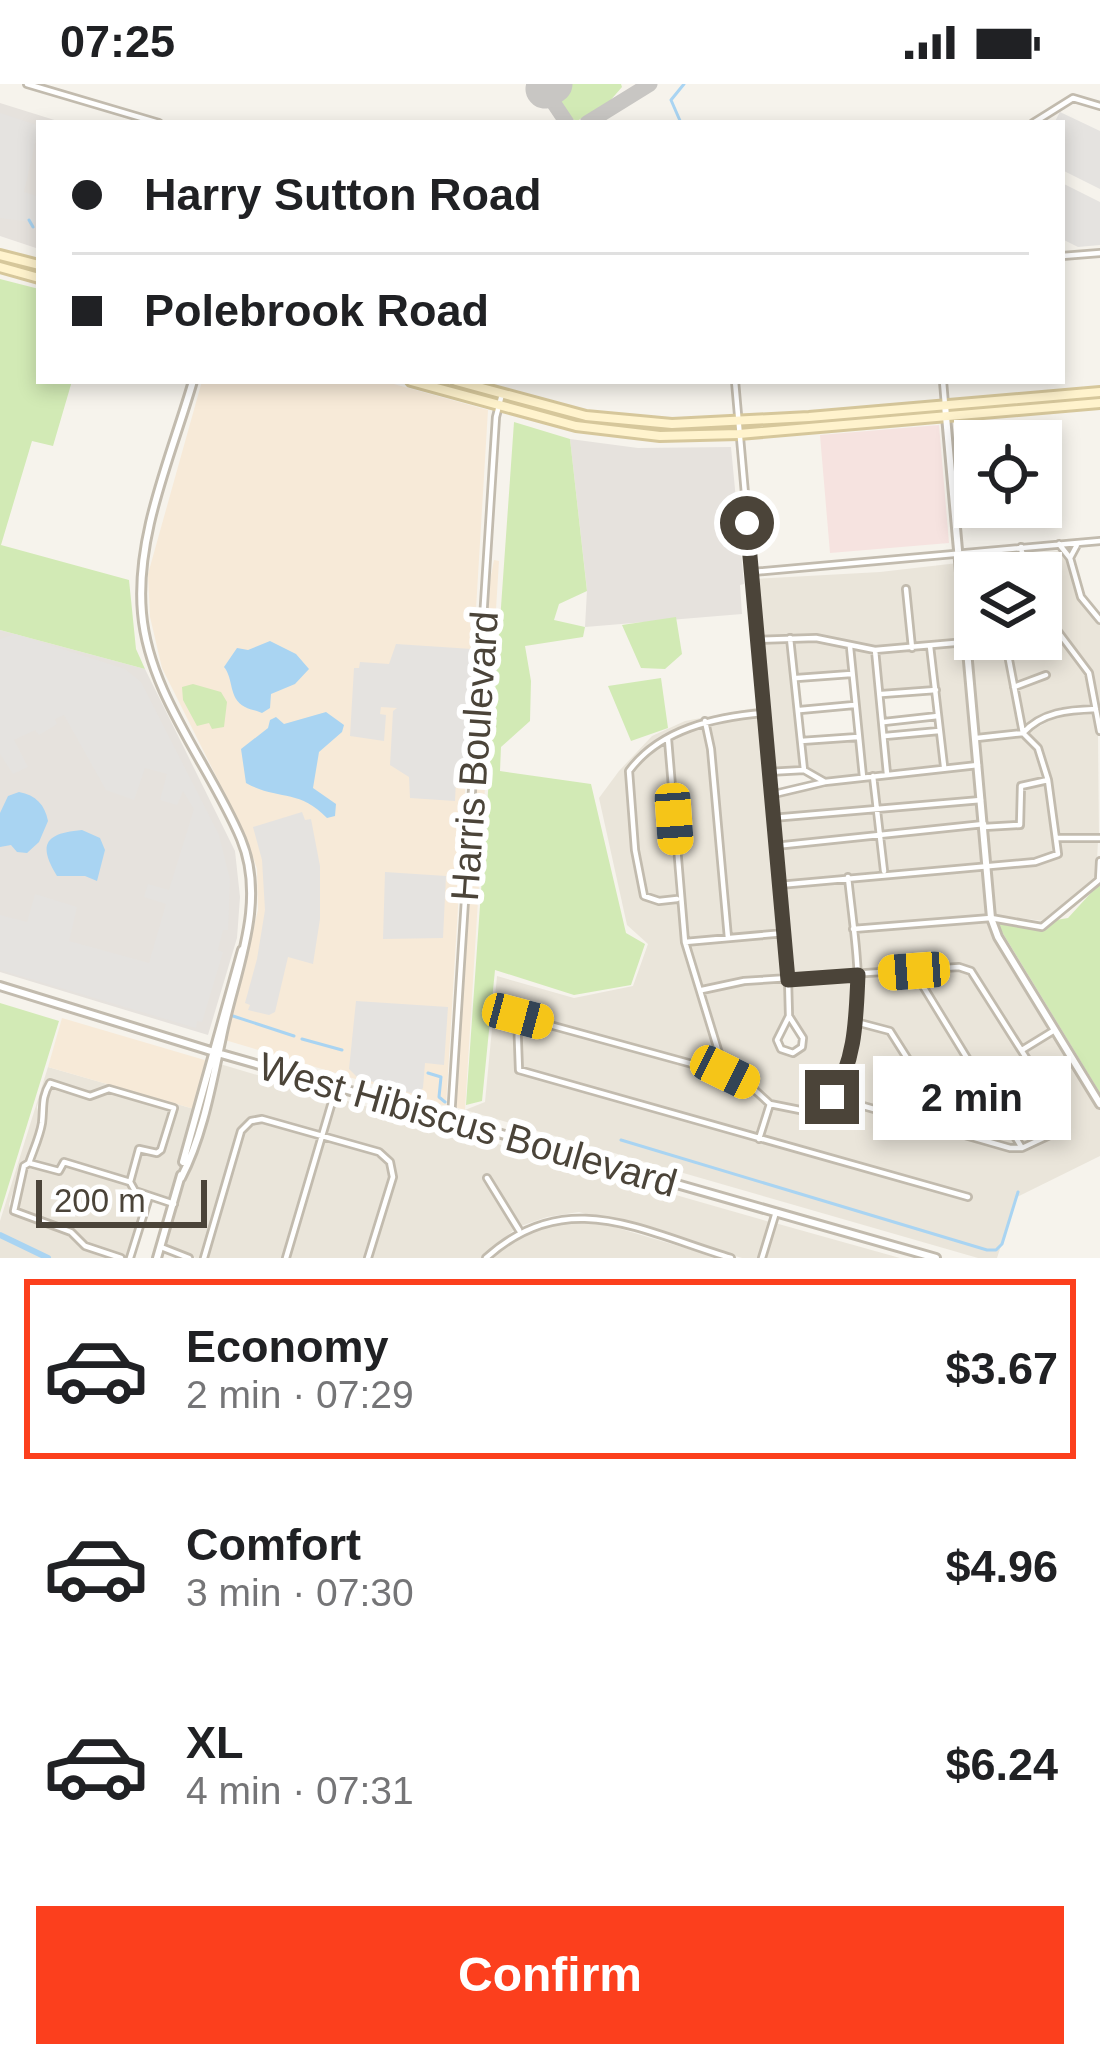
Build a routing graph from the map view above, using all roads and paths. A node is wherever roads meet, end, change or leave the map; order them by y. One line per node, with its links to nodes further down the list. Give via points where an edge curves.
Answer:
1 (27, 84): 3 (street)
2 (37, 84): 3 (street)
3 (44, 90): 5 (street)
4 (1100, 106): 6 (street, via 1073,98)
5 (149, 120)
6 (1038, 120)
7 (1100, 254): 9 (street)
8 (0, 255): 10 (main road)
9 (1065, 256)
10 (36, 265)
11 (0, 267): 12 (main road)
12 (36, 277)
13 (192, 384): 107 (street, via 142,565 142,616 167,696 243,844 251,895)
14 (421, 384): 22 (main road)
15 (467, 384): 19 (main road)
16 (735, 384): 24 (street)
17 (943, 384): 21 (street)
18 (1100, 392): 21 (main road)
19 (502, 394): 22 (street, Harris Boulevard); 24 (main road, via 624,421)
20 (1100, 403): 23 (main road)
21 (945, 405): 23 (street); 24 (main road)
22 (498, 406): 25 (main road, via 625,434); 113 (street, Harris Boulevard)
23 (947, 416): 25 (main road); 30 (street)
24 (738, 422): 25 (street)
25 (740, 434): 35 (street)
26 (1100, 541): 27 (street)
27 (1078, 543): 28 (street); 34 (street)
28 (1060, 544): 29 (street); 34 (street)
29 (1021, 547): 31 (street); 32 (street)
30 (961, 552)
31 (978, 552)
32 (1022, 552)
33 (954, 555): 35 (street)
34 (1070, 558): 37 (street, via 1081,597)
35 (751, 572): 40 (street)
36 (906, 589): 44 (street)
37 (1100, 620)
38 (1062, 637): 55 (street, via 1089,673)
39 (790, 638): 40 (street); 42 (street); 50 (street)
40 (757, 640): 57 (street)
41 (954, 643): 43 (street)
42 (850, 646): 45 (street); 48 (street)
43 (930, 646): 44 (street); 52 (street)
44 (912, 648): 45 (street)
45 (875, 650): 53 (street)
46 (969, 660): 66 (street)
47 (1009, 660): 51 (street)
48 (851, 674): 50 (street); 54 (street)
49 (1046, 675): 51 (street)
50 (795, 678): 56 (street)
51 (1014, 687): 63 (street)
52 (936, 690): 53 (street); 58 (street)
53 (881, 694): 60 (street)
54 (854, 704): 56 (street); 65 (street)
55 (1096, 709): 62 (street); 63 (street, via 1062,710)
56 (798, 710): 68 (street)
57 (764, 712): 59 (street); 72 (street)
58 (938, 716): 60 (street); 61 (street)
59 (705, 722): 67 (street); 96 (street)
60 (882, 722): 64 (street)
61 (939, 731): 64 (street); 70 (street)
62 (1100, 731)
63 (1023, 733): 66 (street); 76 (street, via 1038,748)
64 (883, 736): 73 (street)
65 (858, 737): 68 (street); 75 (street)
66 (976, 738): 69 (street)
67 (668, 739): 92 (street); 92 (street, via 629,771 634,850 644,896)
68 (801, 741): 71 (street)
69 (978, 765): 70 (street); 79 (street)
70 (944, 767): 73 (street)
71 (804, 770): 72 (street); 77 (street)
72 (767, 772): 78 (street)
73 (887, 774): 74 (street)
74 (873, 776): 75 (street); 80 (street)
75 (863, 777): 77 (street)
76 (1048, 781): 82 (street, via 1021,786 1020,825); 84 (street)
77 (826, 782): 78 (street)
78 (769, 795): 81 (street)
79 (982, 800): 80 (street); 82 (street)
80 (874, 809): 81 (street); 83 (street)
81 (772, 818): 86 (street)
82 (984, 825): 83 (street); 88 (street)
83 (878, 833): 86 (street); 89 (street)
84 (1057, 838): 85 (street); 88 (street, via 1058,854)
85 (1100, 838)
86 (775, 846): 91 (street)
87 (1100, 861): 93 (street, via 1099,880 1042,927)
88 (988, 866): 89 (street); 93 (street)
89 (884, 874): 90 (street)
90 (848, 877): 91 (street); 94 (street)
91 (779, 885): 95 (street)
92 (679, 899): 97 (street)
93 (991, 918): 94 (street); 105 (street)
94 (853, 929): 99 (street)
95 (784, 933): 96 (street); 100 (street)
96 (728, 938): 97 (street)
97 (685, 942): 102 (street)
98 (914, 971): 99 (street); 106 (street, via 971,971); 117 (street)
99 (858, 975): 100 (street); 104 (street)
100 (788, 980): 102 (street); 103 (street)
101 (0, 986): 107 (street, West Hibiscus Boulevard)
102 (702, 990): 108 (street)
103 (789, 1016): 103 (street, via 777,1040 793,1053 803,1038)
104 (856, 1022): 110 (street); 114 (street, via 890,1031)
105 (1053, 1031): 106 (street); 112 (street)
106 (1021, 1051): 117 (street, via 1065,1127)
107 (216, 1053): 109 (street, West Hibiscus Boulevard); 123 (street)
108 (725, 1072): 111 (street); 116 (street, via 518,1016 519,1070)
109 (337, 1085): 113 (street, West Hibiscus Boulevard); 115 (street)
110 (832, 1097): 111 (street, via 800,1110); 114 (street)
111 (770, 1104): 116 (street)
112 (1100, 1104)
113 (451, 1118): 124 (street, West Hibiscus Boulevard)
114 (954, 1132): 117 (street)
115 (323, 1136): 131 (street, via 250,1121); 132 (street); 133 (street, via 390,1162 393,1177)
116 (759, 1139): 122 (street)
117 (1022, 1148)
118 (29, 1163): 120 (street, via 59,1171 64,1162); 120 (street, via 46,1086 90,1096 109,1089 173,1108 160,1150 139,1148); 127 (street, via 14,1210)
119 (487, 1178): 125 (street)
120 (130, 1183): 121 (street)
121 (149, 1197): 123 (street); 128 (street)
122 (968, 1197)
123 (174, 1204): 126 (street)
124 (776, 1212): 136 (street); 137 (street, West Hibiscus Boulevard)
125 (519, 1230): 134 (street); 135 (street, via 578,1216)
126 (161, 1246): 129 (street); 130 (street)
127 (121, 1258)
128 (130, 1258)
129 (158, 1258)
130 (189, 1258)
131 (204, 1258)
132 (286, 1258)
133 (368, 1258)
134 (486, 1258)
135 (731, 1258)
136 (762, 1258)
137 (936, 1258)

